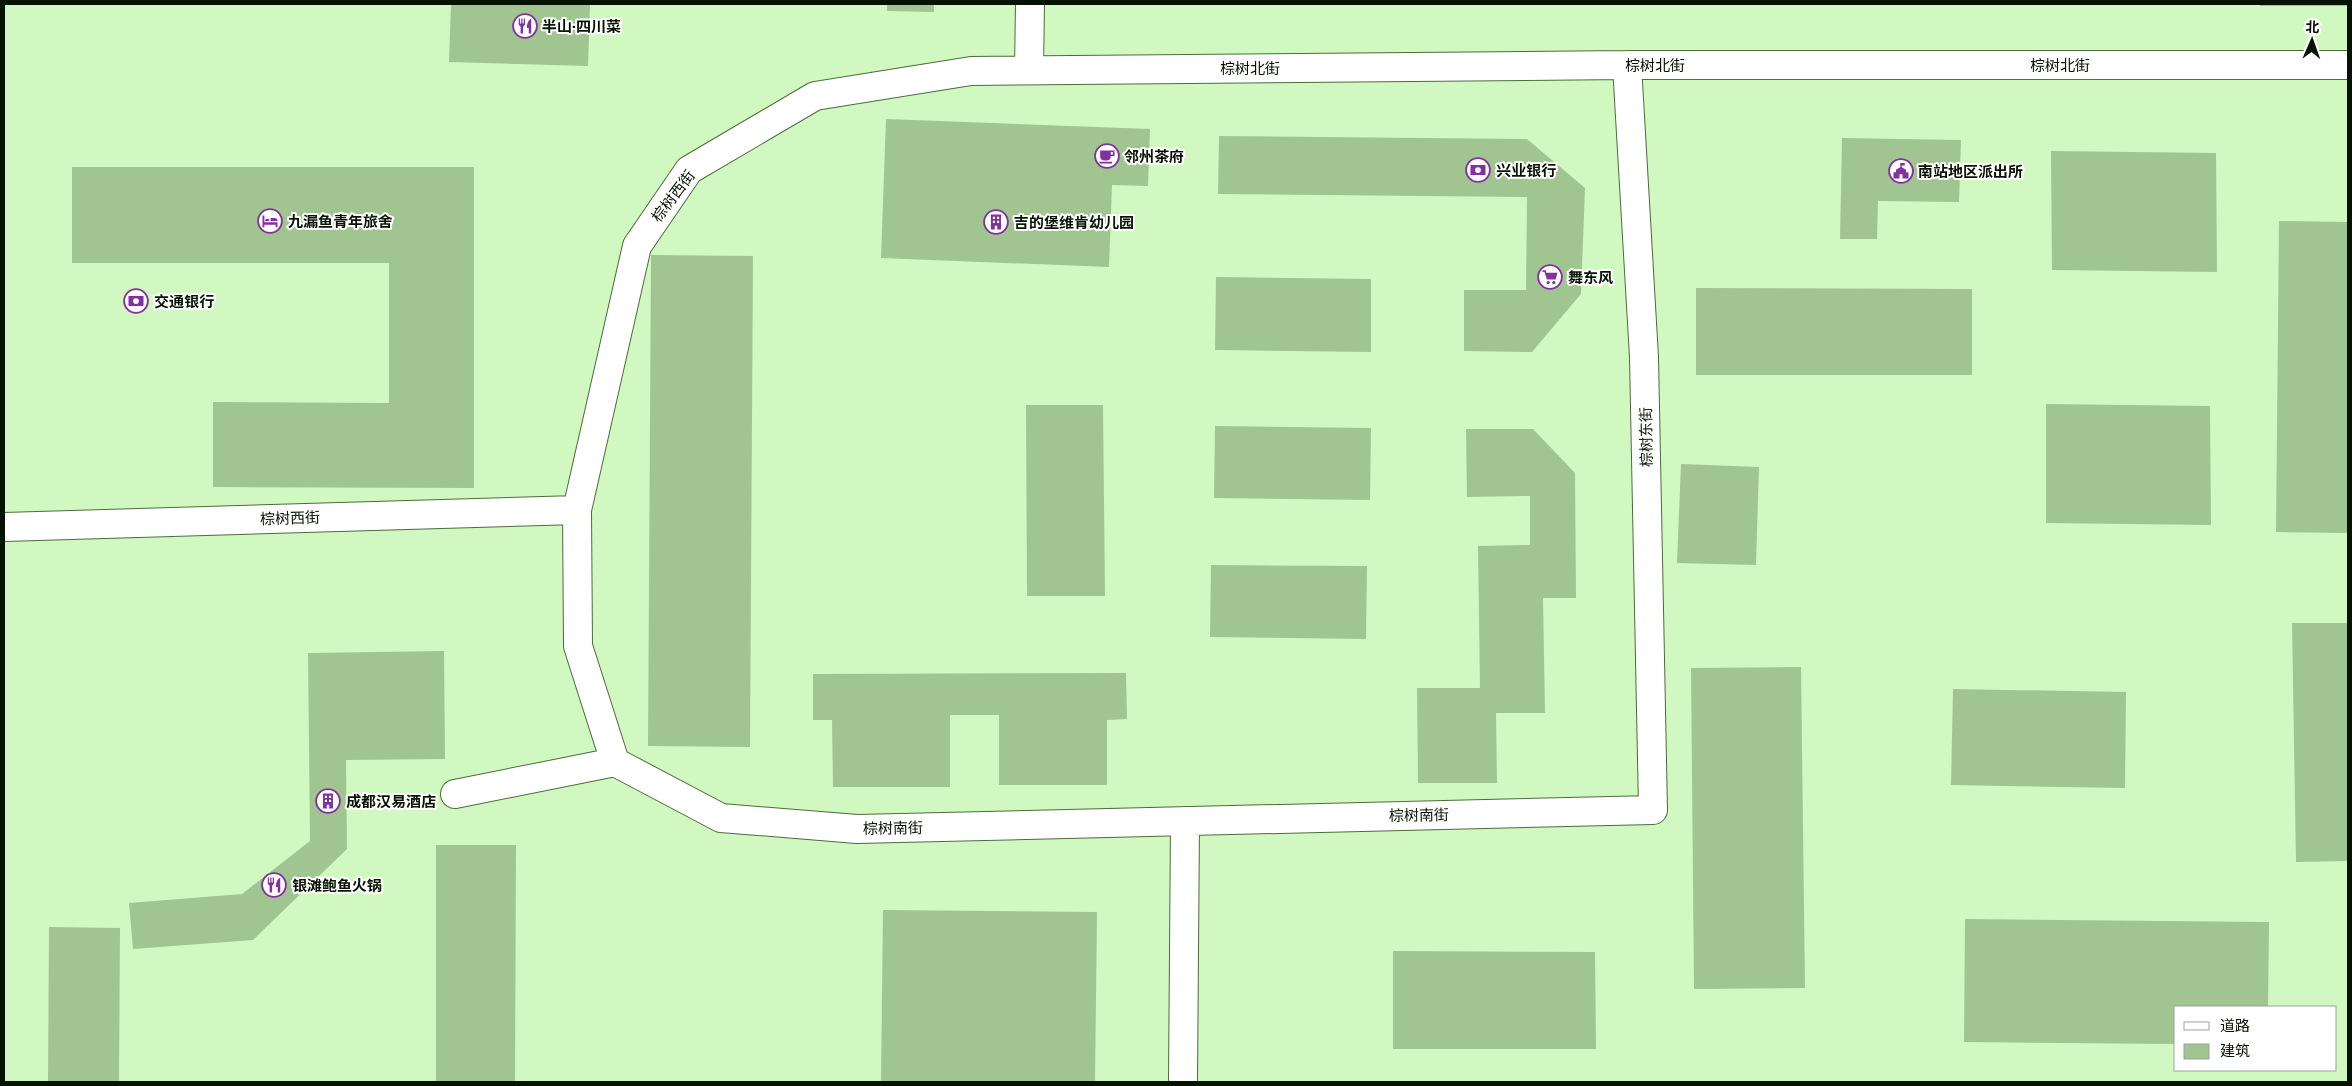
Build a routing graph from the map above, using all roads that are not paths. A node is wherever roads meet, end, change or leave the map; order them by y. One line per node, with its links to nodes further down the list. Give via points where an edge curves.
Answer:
1 (1030, 4): 4 (street)
2 (1627, 65): 3 (street, 棕树北街); 4 (street, 棕树北街); 9 (street, 棕树东街, via 1644,357)
3 (2348, 65)
4 (1029, 70): 5 (street, 棕树西街, via 971,70 815,96 689,170 637,246)
5 (577, 510): 6 (street, 棕树西街); 7 (street, 棕树西街, via 578,646)
6 (4, 527)
7 (615, 762): 8 (street); 10 (street, 棕树南街, via 720,818 857,829)
8 (455, 794)
9 (1653, 810): 10 (street, 棕树南街)
10 (1185, 821): 11 (street)
11 (1183, 1082)

